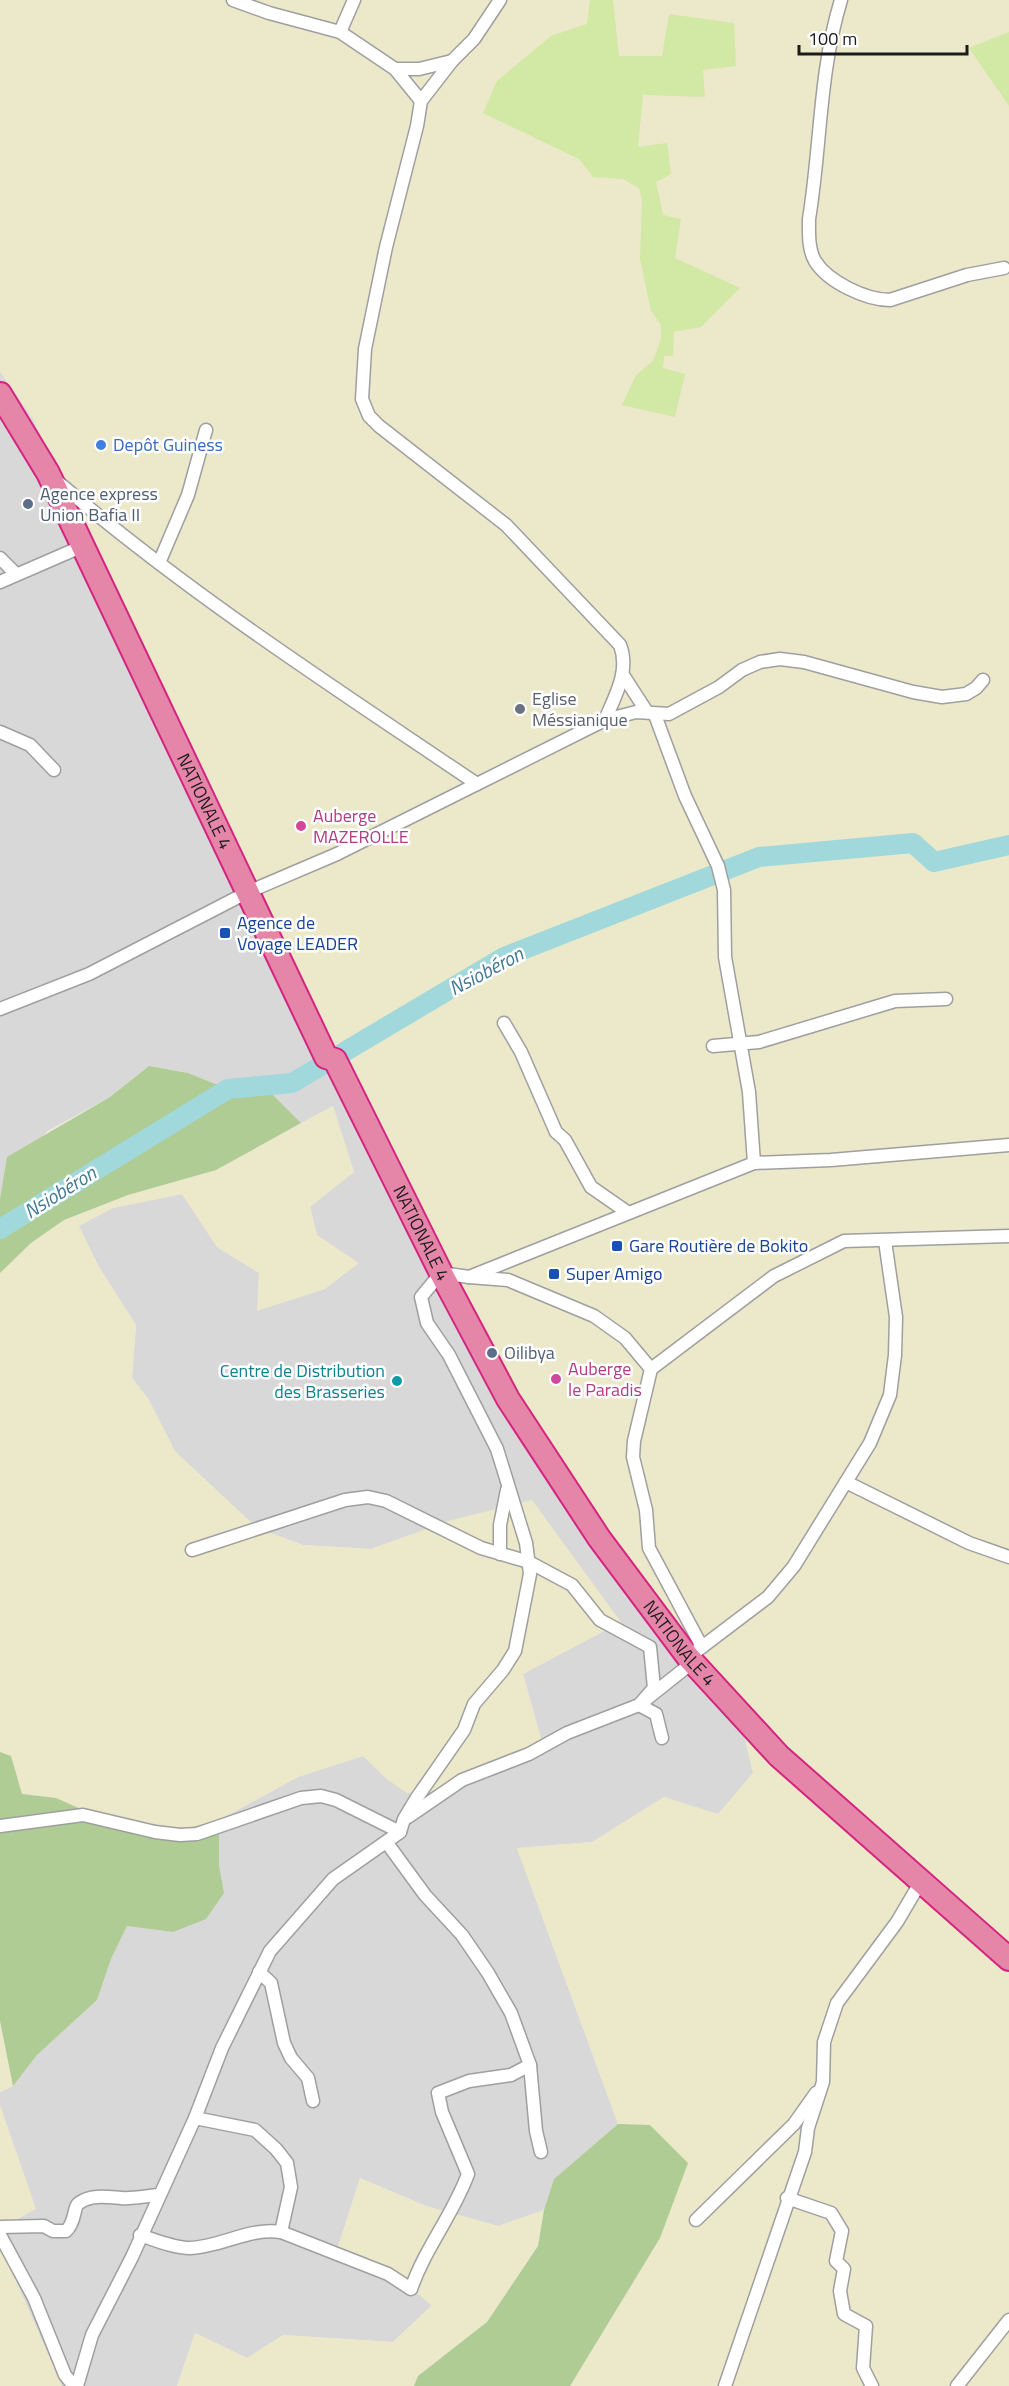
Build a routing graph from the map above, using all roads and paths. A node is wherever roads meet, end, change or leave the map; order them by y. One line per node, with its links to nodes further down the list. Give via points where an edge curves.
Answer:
1 (233, 0): 5 (street)
2 (354, 0): 5 (street)
3 (500, 0): 6 (street, via 474,39)
4 (840, 0): 9 (street, via 824,78 809,219 809,240 815,260 839,281 881,300 967,274)
5 (340, 32): 7 (street)
6 (452, 61): 7 (street, via 419,69); 8 (street)
7 (395, 69): 8 (street)
8 (421, 101): 18 (street, via 365,349 362,399 369,416 379,426 498,518 605,626 625,658)
9 (1004, 268)
10 (0, 394): 12 (highway, NATIONALE 4)
11 (206, 430): 15 (street, via 184,504)
12 (48, 473): 13 (highway, NATIONALE 4); 15 (street)
13 (83, 546): 16 (street); 25 (highway, NATIONALE 4)
14 (0, 558): 16 (street)
15 (159, 563): 24 (street)
16 (15, 574): 17 (street)
17 (0, 582)
18 (623, 675): 20 (street); 21 (street)
19 (983, 680): 20 (street, via 966,694 942,697 780,659 752,665 669,714)
20 (651, 713): 21 (street); 29 (street, via 718,866 724,890 726,957)
21 (605, 720): 24 (street)
22 (0, 732): 23 (street, via 30,745)
23 (54, 770)
24 (477, 784): 25 (street, via 337,854)
25 (248, 891): 27 (street, via 89,974); 36 (highway, NATIONALE 4)
26 (946, 999): 29 (street, via 895,1000)
27 (0, 1009)
28 (504, 1023): 33 (street, via 556,1132 565,1140 591,1187)
29 (741, 1045): 30 (street); 32 (street)
30 (713, 1046)
31 (1009, 1145): 32 (street)
32 (754, 1163): 33 (street)
33 (627, 1212): 37 (street)
34 (1009, 1236): 35 (street)
35 (885, 1241): 38 (street, via 844,1241 783,1271); 39 (street, via 896,1317 890,1395 870,1443)
36 (441, 1273): 37 (street); 40 (street, via 422,1298 422,1309 498,1449); 45 (highway, NATIONALE 4, via 508,1400 554,1473 598,1538)
37 (469, 1277): 38 (street, via 508,1280 594,1316 625,1338)
38 (651, 1369): 45 (street, via 633,1457 646,1510 647,1539 659,1572 674,1594)
39 (846, 1482): 43 (street, via 969,1543); 45 (street, via 794,1566 768,1597)
40 (507, 1488): 42 (street, via 500,1525); 44 (street)
41 (192, 1550): 42 (street, via 345,1500 368,1497 386,1501)
42 (500, 1554): 44 (street)
43 (1009, 1557)
44 (530, 1562): 46 (street, via 572,1585 600,1620 650,1647 654,1688); 48 (street, via 515,1651 474,1704 455,1745)
45 (694, 1655): 46 (street); 52 (highway, NATIONALE 4, via 779,1756)
46 (639, 1705): 47 (street, via 656,1714); 48 (street, via 462,1780)
47 (662, 1738)
48 (404, 1819): 50 (street)
49 (0, 1826): 50 (street, via 83,1815 155,1832 197,1834 301,1798 321,1796)
50 (400, 1832): 51 (street)
51 (387, 1843): 54 (street, via 333,1879 279,1938); 55 (street, via 488,1973 511,2013)
52 (920, 1883): 53 (highway, NATIONALE 4); 56 (street, via 897,1922 837,2003 824,2042)
53 (1009, 1959)
54 (259, 1972): 57 (street, via 271,1983 284,2043 308,2078); 58 (street, via 222,2048)
55 (530, 2066): 59 (street); 64 (street, via 438,2093 468,2174 459,2198 420,2264 411,2289 388,2274)
56 (824, 2082): 61 (street, via 808,2128 805,2152); 62 (street, via 794,2124)
57 (313, 2101)
58 (195, 2118): 60 (street); 64 (street, via 255,2130 287,2163 291,2187)
59 (541, 2152)
60 (158, 2195): 63 (street, via 101,2196 79,2203 73,2224 66,2231 44,2226); 66 (street)
61 (787, 2198): 69 (street); 70 (street, via 831,2213 842,2231 836,2261 844,2269 840,2291 844,2314 866,2326 863,2368)
62 (696, 2220)
63 (0, 2227)
64 (281, 2232): 66 (street, via 247,2234 189,2248)
65 (0, 2235): 68 (street, via 34,2298 65,2375)
66 (140, 2235): 68 (street, via 92,2335)
67 (1009, 2320): 71 (street)
68 (76, 2386)
69 (725, 2386)
70 (872, 2386)
71 (957, 2386)

